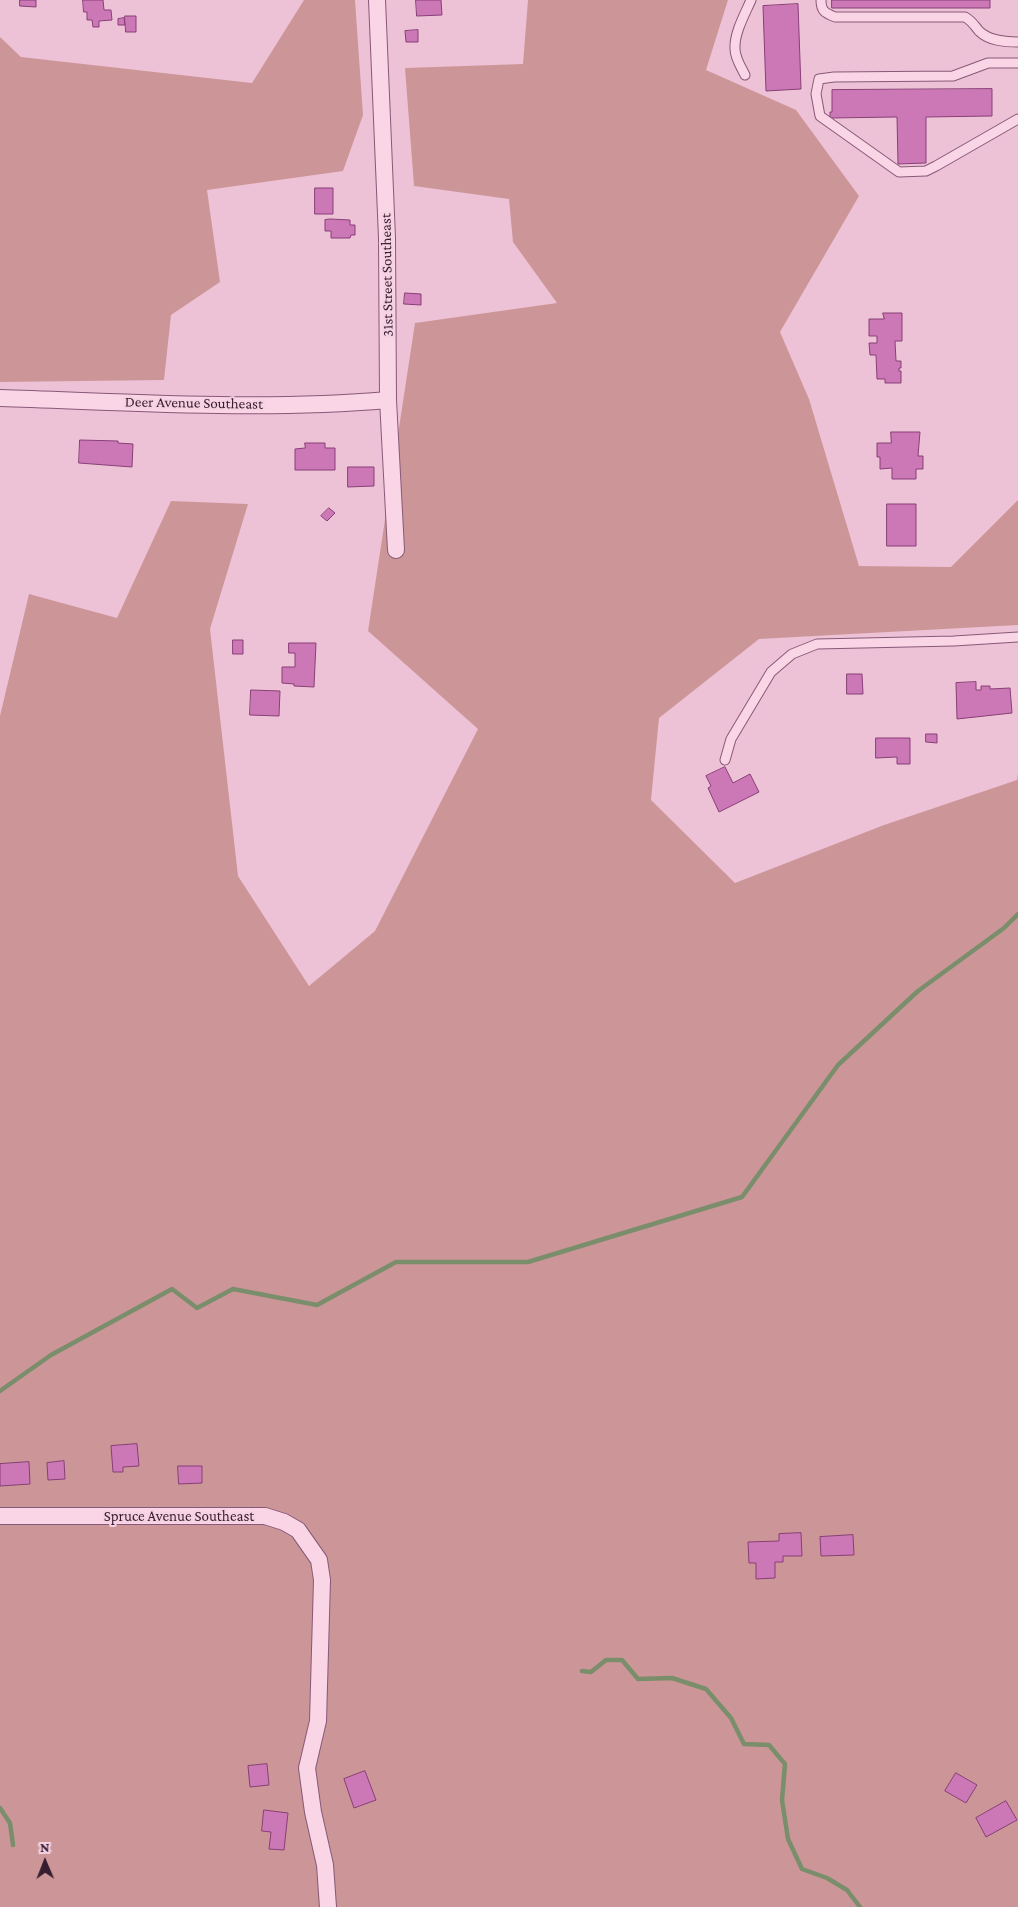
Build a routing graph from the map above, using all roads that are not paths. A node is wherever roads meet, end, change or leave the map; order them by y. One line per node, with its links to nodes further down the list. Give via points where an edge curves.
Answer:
1 (377, 0): 9 (street, 31st Street Southeast, via 387,238)
2 (751, 0): 6 (lane, via 735,48)
3 (821, 0): 4 (lane, via 821,9 834,17 965,17 973,21 984,36)
4 (1018, 42)
5 (1018, 63): 7 (lane, via 988,63 953,76 819,79 816,94 820,116 899,172 936,166)
6 (745, 75)
7 (1018, 119)
8 (0, 398): 9 (street, Deer Avenue Southeast, via 234,404 345,404)
9 (388, 400): 10 (street, 31st Street Southeast)
10 (396, 550)
11 (1018, 637): 12 (lane, via 818,644 792,654 771,672 731,739)
12 (725, 760)
13 (0, 1516): 14 (street, Spruce Avenue Southeast, via 265,1516 298,1530 319,1560 322,1580 318,1721 307,1768 325,1865)
14 (328, 1907)

